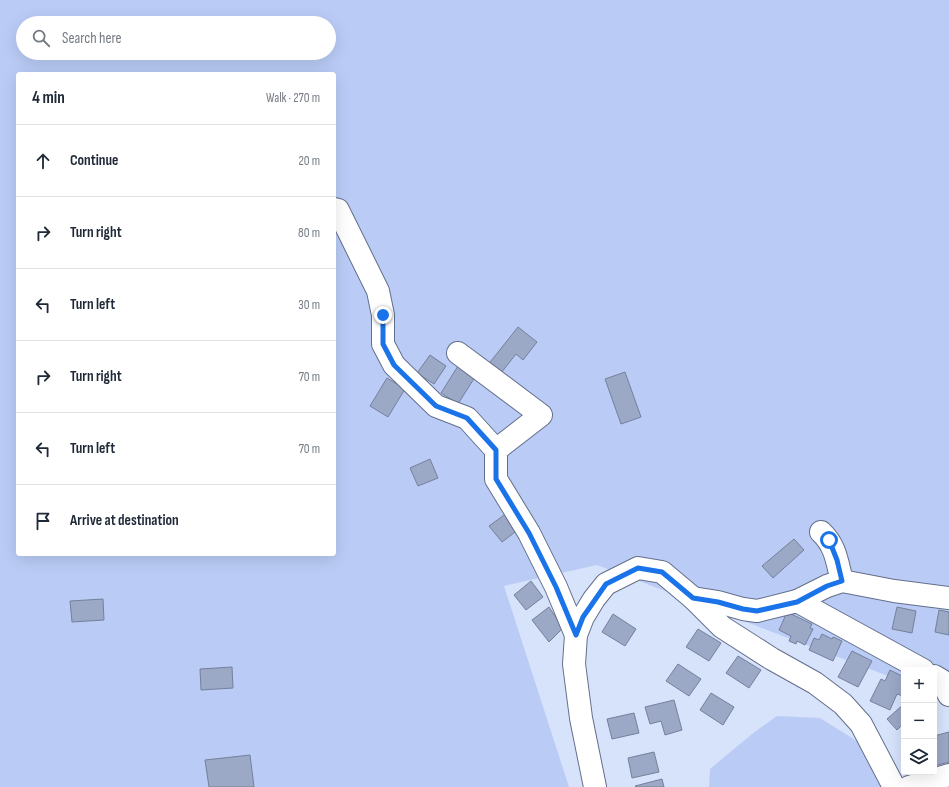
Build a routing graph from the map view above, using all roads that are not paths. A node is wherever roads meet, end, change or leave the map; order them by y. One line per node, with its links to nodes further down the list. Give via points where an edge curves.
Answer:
1 (336, 210): 3 (street, via 378,291 383,315 383,344 394,365 436,406 467,418)
2 (458, 354): 3 (street, via 541,415)
3 (496, 450): 9 (street, via 496,479 529,533)
4 (821, 532): 5 (street, via 832,546)
5 (842, 581): 7 (street); 8 (street)
6 (693, 598): 8 (street, via 757,611); 9 (street, via 662,572 638,568 606,584 583,617); 15 (street, via 722,628 815,683 843,704 861,724)
7 (949, 598)
8 (797, 602): 10 (street)
9 (576, 635): 14 (street, via 574,664 581,718)
10 (917, 667)
11 (937, 678): 12 (street)
12 (949, 695)
13 (949, 775): 16 (street)
14 (595, 787)
15 (894, 787)
16 (909, 787)

